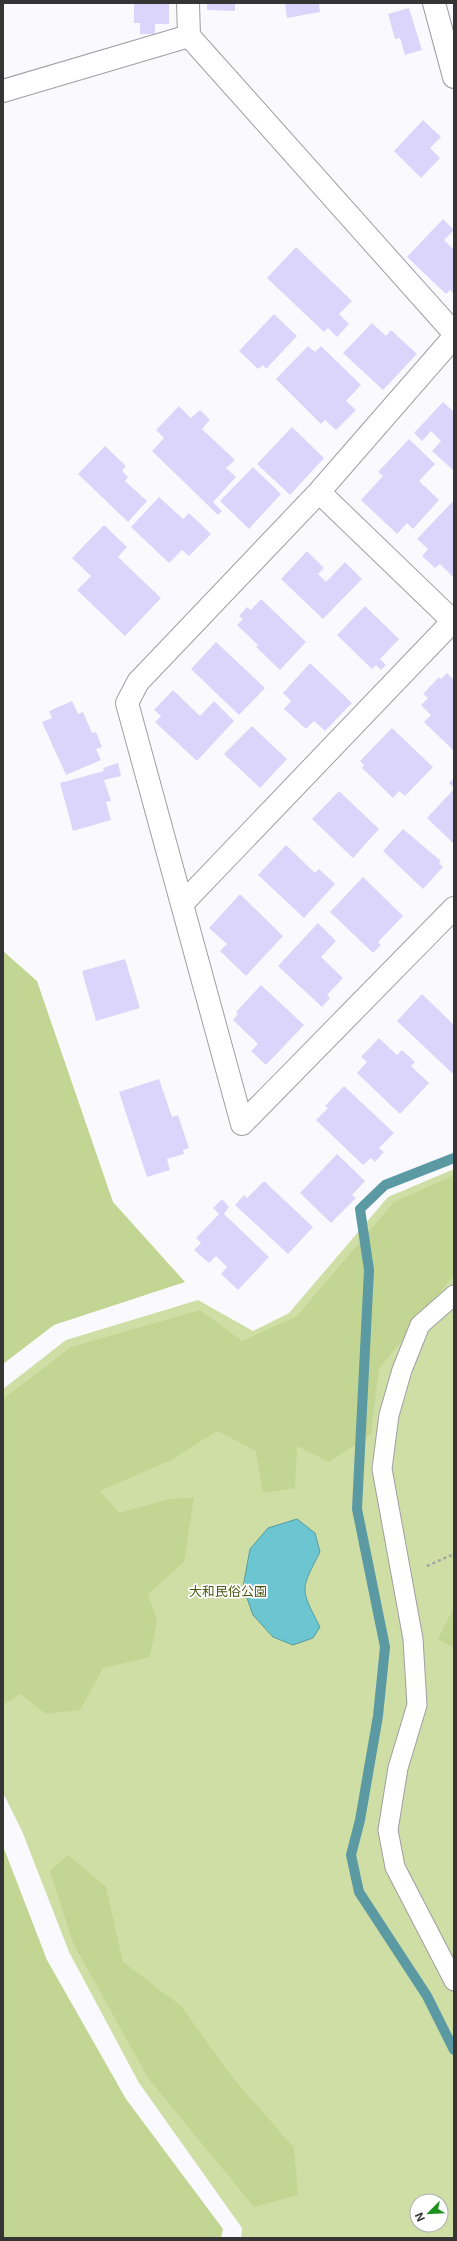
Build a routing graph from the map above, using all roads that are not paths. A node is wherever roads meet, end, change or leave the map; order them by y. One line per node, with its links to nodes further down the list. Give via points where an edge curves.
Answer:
1 (188, 3): 3 (street)
2 (434, 3): 4 (street)
3 (189, 36): 5 (street); 6 (street)
4 (452, 65)
5 (3, 92)
6 (454, 333)
7 (454, 337): 8 (street)
8 (320, 492): 9 (street); 10 (street, via 138,682 127,703)
9 (454, 621): 10 (street)
10 (182, 904): 11 (street, via 242,1124)
11 (454, 908)
12 (454, 1295): 13 (lane, via 420,1326 402,1370 389,1415 382,1469 413,1639 417,1705 398,1768 388,1830 395,1867)
13 (454, 1981)

